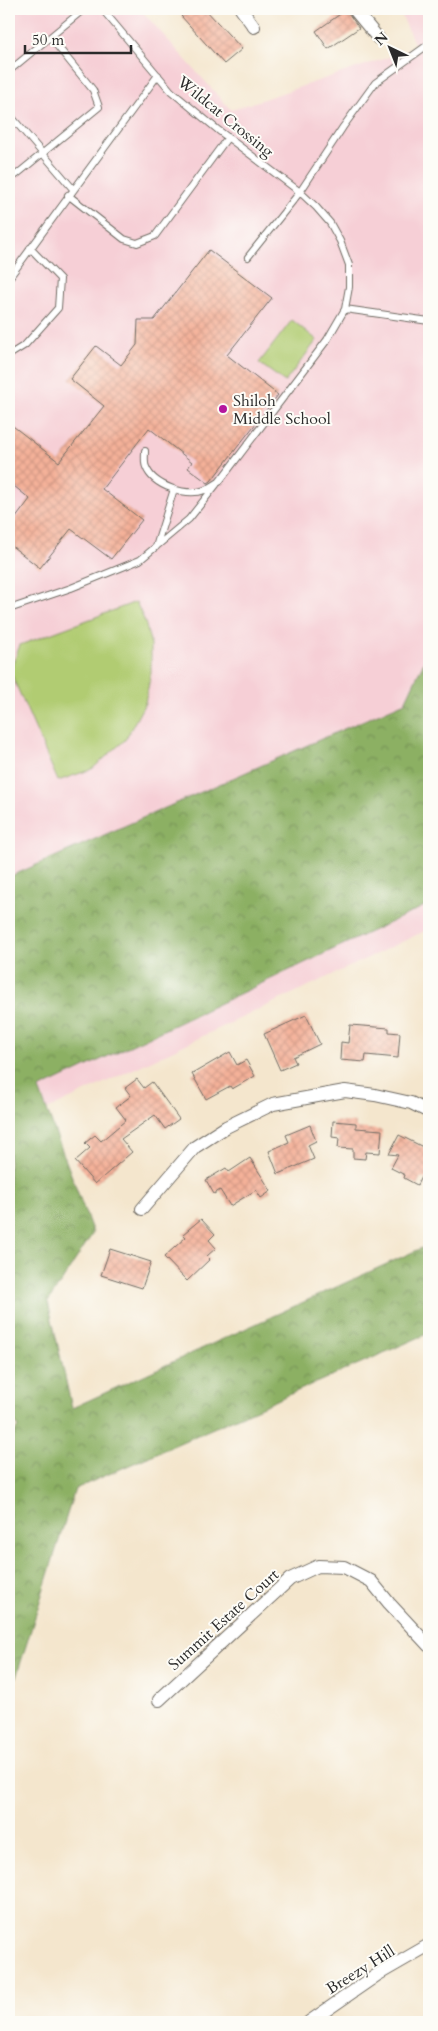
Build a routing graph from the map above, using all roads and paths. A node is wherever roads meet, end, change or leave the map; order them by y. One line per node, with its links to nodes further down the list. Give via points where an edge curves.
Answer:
1 (84, 9): 6 (lane)
2 (102, 9): 10 (lane, Wildcat Crossing)
3 (242, 9): 5 (street)
4 (354, 9): 7 (street)
5 (254, 27)
6 (50, 37): 9 (lane); 13 (lane, via 92,90 98,107)
7 (378, 38)
8 (429, 44): 16 (lane, via 375,83)
9 (9, 71)
10 (158, 75): 12 (lane, Wildcat Crossing, via 171,91); 15 (lane)
11 (9, 114): 13 (lane)
12 (228, 137): 15 (lane, via 155,236 137,243 124,239); 16 (lane, Wildcat Crossing)
13 (42, 153): 14 (lane, via 16,174); 15 (lane)
14 (9, 173)
15 (71, 192): 17 (lane)
16 (300, 192): 18 (lane); 20 (lane, Wildcat Crossing, via 330,222 340,241 349,265)
17 (30, 248): 19 (lane); 22 (lane, via 60,279 58,308 25,345)
18 (248, 257)
19 (9, 278)
20 (345, 309): 21 (lane); 24 (lane, via 327,340)
21 (429, 321)
22 (9, 355)
23 (144, 451): 25 (lane, via 145,466 152,476)
24 (219, 482): 25 (lane, via 204,491 186,492); 26 (lane, via 189,519)
25 (174, 488): 26 (lane)
26 (156, 547): 27 (lane, via 140,560)
27 (9, 609)
28 (429, 1112): 29 (street, via 411,1104 346,1091 273,1104 226,1127 195,1147)
29 (142, 1209)
30 (429, 1646): 31 (street, Summit Estate Court, via 371,1581 344,1567 318,1566 290,1579)
31 (159, 1700)
32 (429, 1945): 33 (street, Breezy Hill, via 377,1975)
33 (309, 2022)

